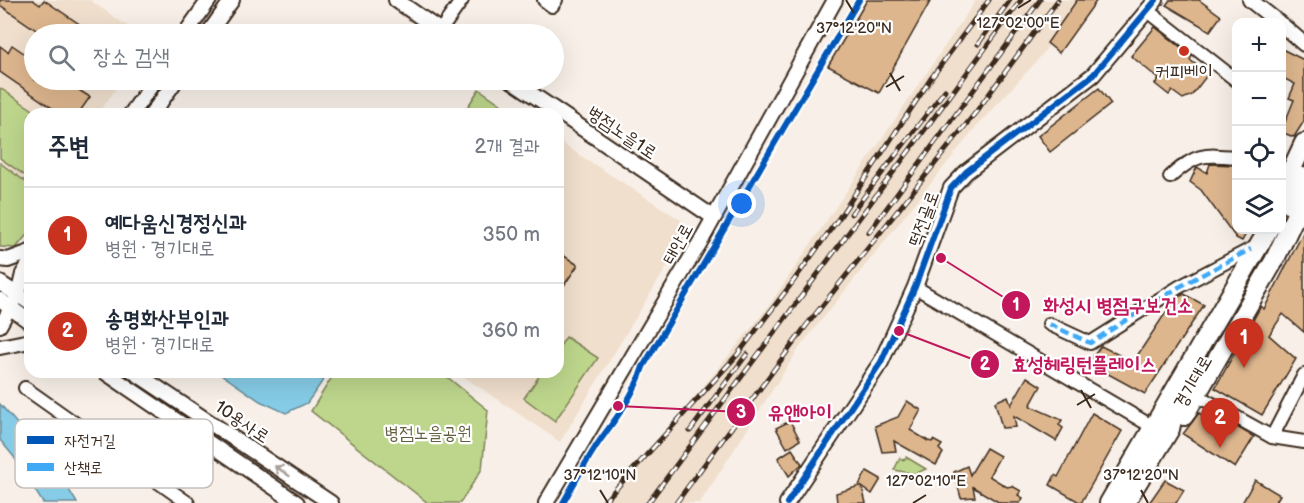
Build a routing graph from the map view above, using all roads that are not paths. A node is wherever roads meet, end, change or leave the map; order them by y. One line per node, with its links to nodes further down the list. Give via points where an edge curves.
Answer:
1 (209, 0): 11 (street)
2 (232, 0): 12 (street)
3 (396, 0): 13 (street)
4 (462, 0): 14 (street)
5 (544, 0): 6 (street, via 552,6)
6 (556, 0)
7 (835, 0): 34 (street, 태안로)
8 (1250, 0): 10 (street)
9 (1152, 5): 17 (street); 43 (street, 떡전골로, via 1093,75 966,172 951,188)
10 (1273, 18)
11 (192, 24)
12 (215, 24)
13 (430, 24)
14 (448, 24)
15 (1286, 30): 16 (street)
16 (1304, 44)
17 (1232, 76)
18 (148, 90): 21 (street)
19 (169, 90): 22 (street)
20 (526, 90): 23 (street, 병점노을1로)
21 (135, 108)
22 (156, 108)
23 (552, 108)
24 (564, 116): 34 (street, 병점노을1로)
25 (1304, 143): 30 (main road)
26 (1232, 157): 28 (street, via 1206,155 1190,159)
27 (1304, 158): 31 (main road)
28 (1170, 177)
29 (1304, 177): 33 (main road)
30 (1286, 180)
31 (1286, 193)
32 (1304, 197): 57 (main road, via 1274,261)
33 (1286, 213)
34 (713, 217): 70 (street, 태안로)
35 (1260, 234): 38 (main road, 경기대로)
36 (1266, 234): 61 (main road, 경기대로)
37 (1276, 234): 61 (main road, 경기대로, via 1172,420)
38 (1251, 249): 49 (street, via 1179,287 1090,343); 61 (main road, 경기대로, via 1183,365)
39 (24, 254): 40 (street)
40 (0, 259)
41 (24, 272): 45 (street)
42 (0, 283): 45 (street)
43 (915, 287): 61 (street); 71 (street, 떡전골로, via 881,362)
44 (24, 290): 45 (street)
45 (18, 295): 46 (street); 47 (street)
46 (24, 299)
47 (5, 304): 48 (street); 50 (street)
48 (24, 318)
49 (1048, 324)
50 (0, 326)
51 (24, 342): 52 (street)
52 (0, 347)
53 (1304, 375): 63 (street)
54 (114, 378): 59 (street, 10용사로)
55 (143, 378): 60 (street, 10용사로, one-way to 55)
56 (25, 388): 58 (street)
57 (1198, 396): 61 (main road, via 1179,423); 63 (street)
58 (69, 419)
59 (175, 419)
60 (205, 419)
61 (1162, 422): 72 (main road, 경기대로); 73 (main road, 경기대로)
62 (213, 425): 69 (street, 10용사로, one-way to 62)
63 (1272, 437): 64 (street)
64 (1304, 442)
65 (213, 445): 68 (street, 10용사로)
66 (167, 488): 67 (street)
67 (188, 503)
68 (297, 503)
69 (331, 503)
70 (546, 503)
71 (787, 503)
72 (1109, 503)
73 (1125, 503)

